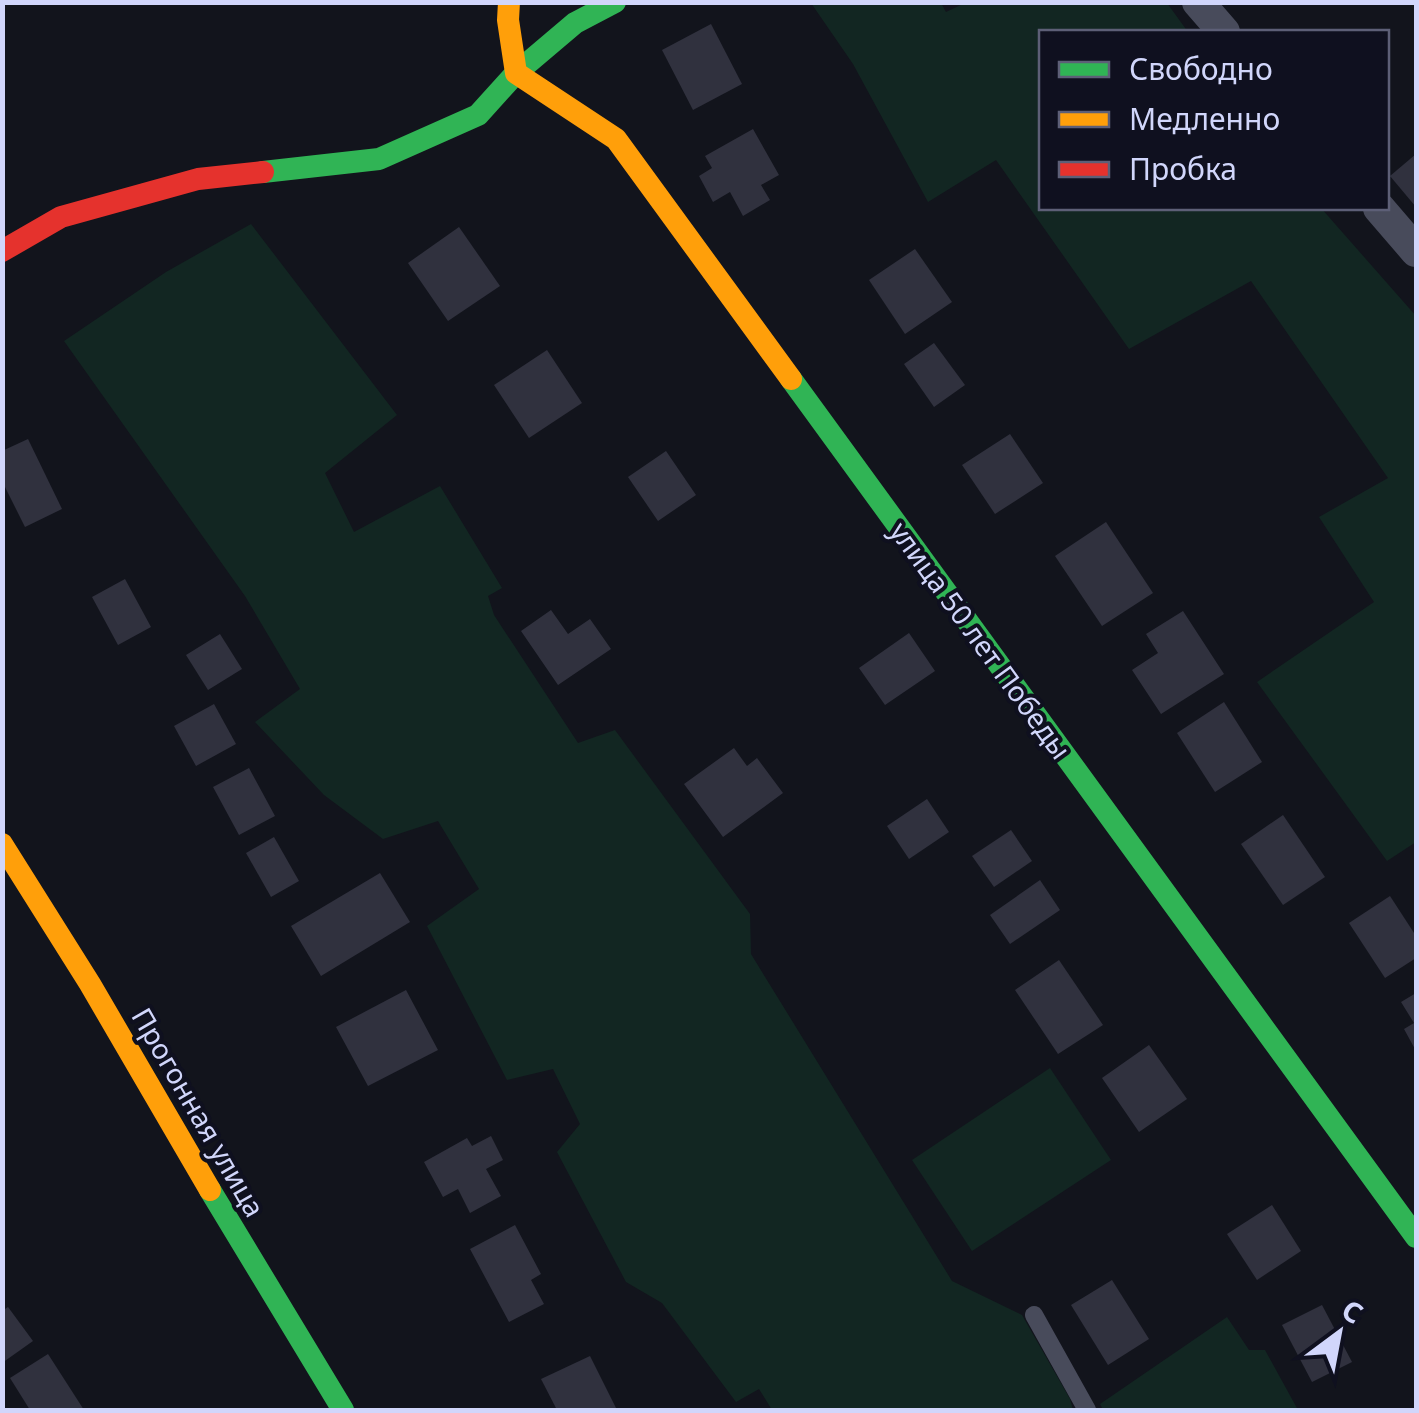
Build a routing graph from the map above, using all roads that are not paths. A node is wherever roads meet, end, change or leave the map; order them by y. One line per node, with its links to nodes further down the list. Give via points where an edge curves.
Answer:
1 (509, 2): 5 (street)
2 (615, 2): 5 (street, via 575,23)
3 (1198, 2): 4 (street)
4 (1222, 30)
5 (516, 73): 8 (street, via 478,114 379,160 198,180 61,217); 10 (street, улица 50 лет Победы, via 616,139)
6 (1380, 210): 7 (street)
7 (1416, 250)
8 (2, 251)
9 (2, 844): 12 (street, Прогонная улица)
10 (1416, 1237)
11 (1034, 1315): 13 (lane)
12 (343, 1410)
13 (1087, 1410)

